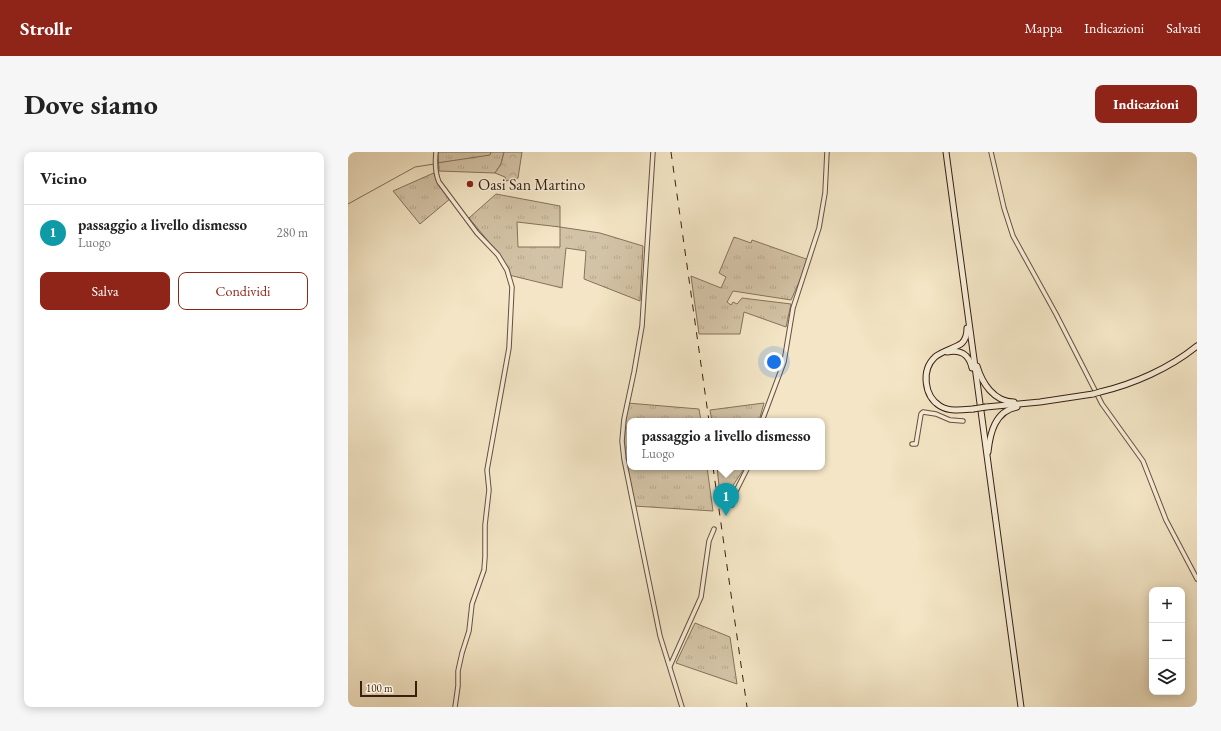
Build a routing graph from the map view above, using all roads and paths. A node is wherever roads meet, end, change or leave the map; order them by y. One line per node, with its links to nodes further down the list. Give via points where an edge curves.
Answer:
1 (436, 152): 21 (street, via 436,174 439,182 477,233 503,262 512,292 510,348 487,470 489,490 484,570 472,604 470,631 458,671)
2 (653, 152): 20 (street, via 642,326 624,414 622,441 660,636)
3 (827, 152): 12 (street, via 825,193 819,228 793,308 784,362)
4 (946, 152): 6 (main road)
5 (991, 152): 19 (street, via 1013,236 1102,404 1143,461 1166,520)
6 (967, 309): 8 (main road); 9 (main road, via 966,336 962,343)
7 (1197, 346): 11 (main road, bridge, via 1170,364 1132,382 1093,394)
8 (972, 349): 10 (main road); 11 (main road, via 983,382 995,395 1011,402)
9 (944, 352): 10 (main road, via 960,351 967,357); 11 (main road, bridge, via 934,358 928,369 926,385 929,395 936,403 948,409 958,410)
10 (978, 395): 15 (main road)
11 (1035, 403): 15 (main road, via 1012,408 1001,415 991,434)
12 (763, 418)
13 (963, 421): 14 (street, via 923,412 916,444)
14 (912, 444)
15 (988, 462): 23 (main road)
16 (746, 470): 17 (street, via 732,499)
17 (732, 505)
18 (714, 529): 20 (street, via 701,597)
19 (1197, 579)
20 (670, 666): 22 (street)
21 (455, 707)
22 (682, 707)
23 (1021, 707)

